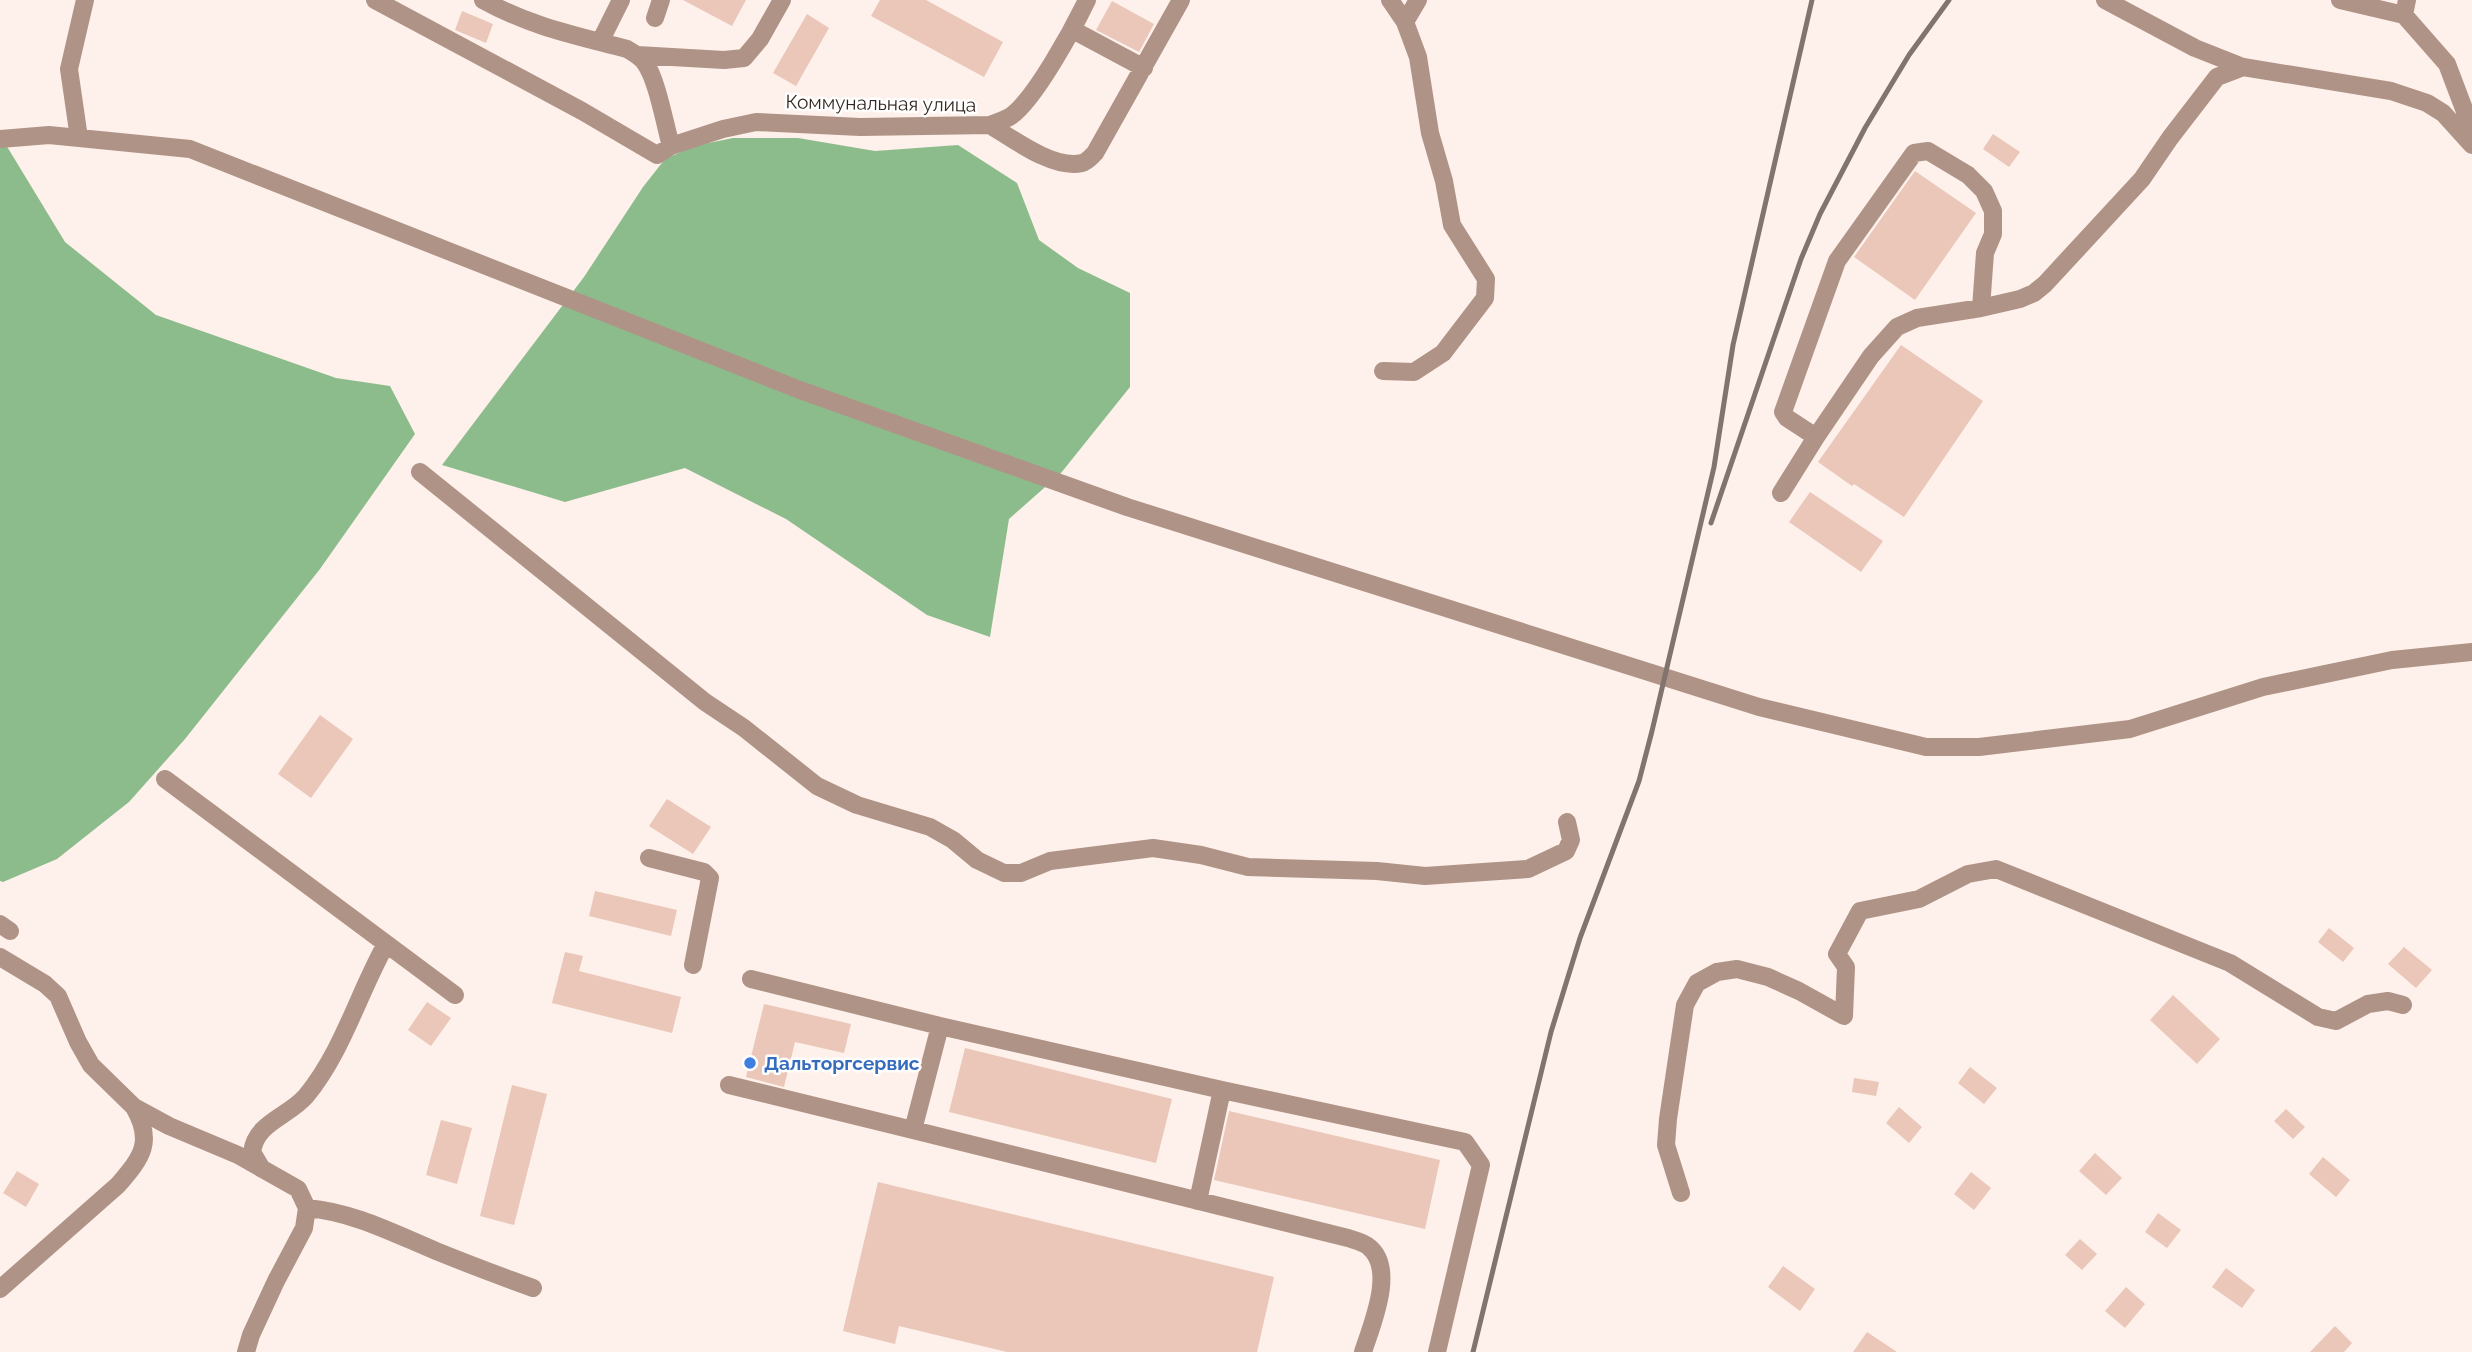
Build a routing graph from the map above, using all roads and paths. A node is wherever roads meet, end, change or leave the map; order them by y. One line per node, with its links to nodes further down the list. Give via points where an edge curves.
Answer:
1 (85, 0): 23 (street, via 69,69)
2 (375, 0): 26 (street)
3 (483, 0): 17 (street, via 537,26)
4 (621, 0): 17 (street)
5 (661, 0): 14 (street)
6 (782, 0): 18 (street, via 744,58)
7 (1087, 0): 16 (street, Коммунальная улица)
8 (1181, 0): 20 (street)
9 (1391, 0): 15 (street)
10 (1418, 0): 15 (street)
11 (2105, 0): 19 (street, via 2195,48)
12 (2340, 0): 13 (street)
13 (2406, 8): 22 (street, via 2447,64)
14 (654, 18)
15 (1405, 22): 28 (street, via 1418,57 1452,225 1486,279 1485,298 1443,353 1414,373)
16 (1073, 30): 20 (street); 21 (street, Коммунальная улица, via 1022,106 1009,118)
17 (600, 42): 18 (street)
18 (637, 55): 26 (street, via 651,75)
19 (2243, 67): 25 (street, via 2390,91 2427,103 2443,113); 27 (street, via 2217,77 2142,179 2045,284 2020,299)
20 (1144, 68): 21 (street, via 1095,153 1082,163 1058,162)
21 (990, 125): 26 (street, Коммунальная улица, via 860,127 756,122)
22 (2472, 130)
23 (79, 138): 24 (street); 32 (street, via 190,149 800,390 1127,507 1759,707 1926,747 1992,746 2130,729 2263,687 2392,660)
24 (0, 139)
25 (2472, 145)
26 (664, 150)
27 (1981, 309): 29 (street, via 1917,318 1897,327 1871,356); 29 (street, via 1993,211 1984,191 1945,159 1928,151 1914,153 1837,261 1784,404 1787,418)
28 (1383, 371)
29 (1816, 437): 31 (street)
30 (420, 472): 34 (street, via 705,702 817,786 858,805 930,827 1003,873 1021,873 1050,861 1153,848 1248,867 1425,876 1528,869 1566,851 1571,840)
31 (1782, 493)
32 (2472, 652)
33 (165, 779): 36 (street)
34 (1567, 822)
35 (649, 858): 38 (street, via 704,872 710,878)
36 (386, 944): 40 (street); 47 (street, via 348,1027 306,1096 254,1140 252,1152)
37 (0, 957): 45 (street, via 58,996 91,1065)
38 (694, 965)
39 (751, 979): 42 (street)
40 (454, 995)
41 (2403, 1005): 48 (street, via 2388,1001 2368,1004 2336,1021 2318,1017 2230,963 1996,869 1968,874 1919,899 1860,911 1838,954 1846,967 1844,1016 1798,990 1737,969 1717,972 1697,983 1685,1005 1666,1145)
42 (940, 1026): 44 (street); 46 (street)
43 (729, 1085): 46 (street)
44 (1222, 1090): 49 (street); 55 (street, via 1465,1142 1481,1165)
45 (134, 1107): 47 (street); 52 (street, via 145,1125 146,1137 130,1171)
46 (913, 1130): 49 (street)
47 (262, 1168): 50 (street, via 298,1189)
48 (1681, 1193)
49 (1198, 1201): 54 (street, via 1368,1246 1381,1262 1381,1284)
50 (307, 1208): 51 (street, via 356,1217); 53 (street, via 304,1228)
51 (533, 1288)
52 (0, 1289)
53 (246, 1352)
54 (1363, 1352)
55 (1437, 1352)

